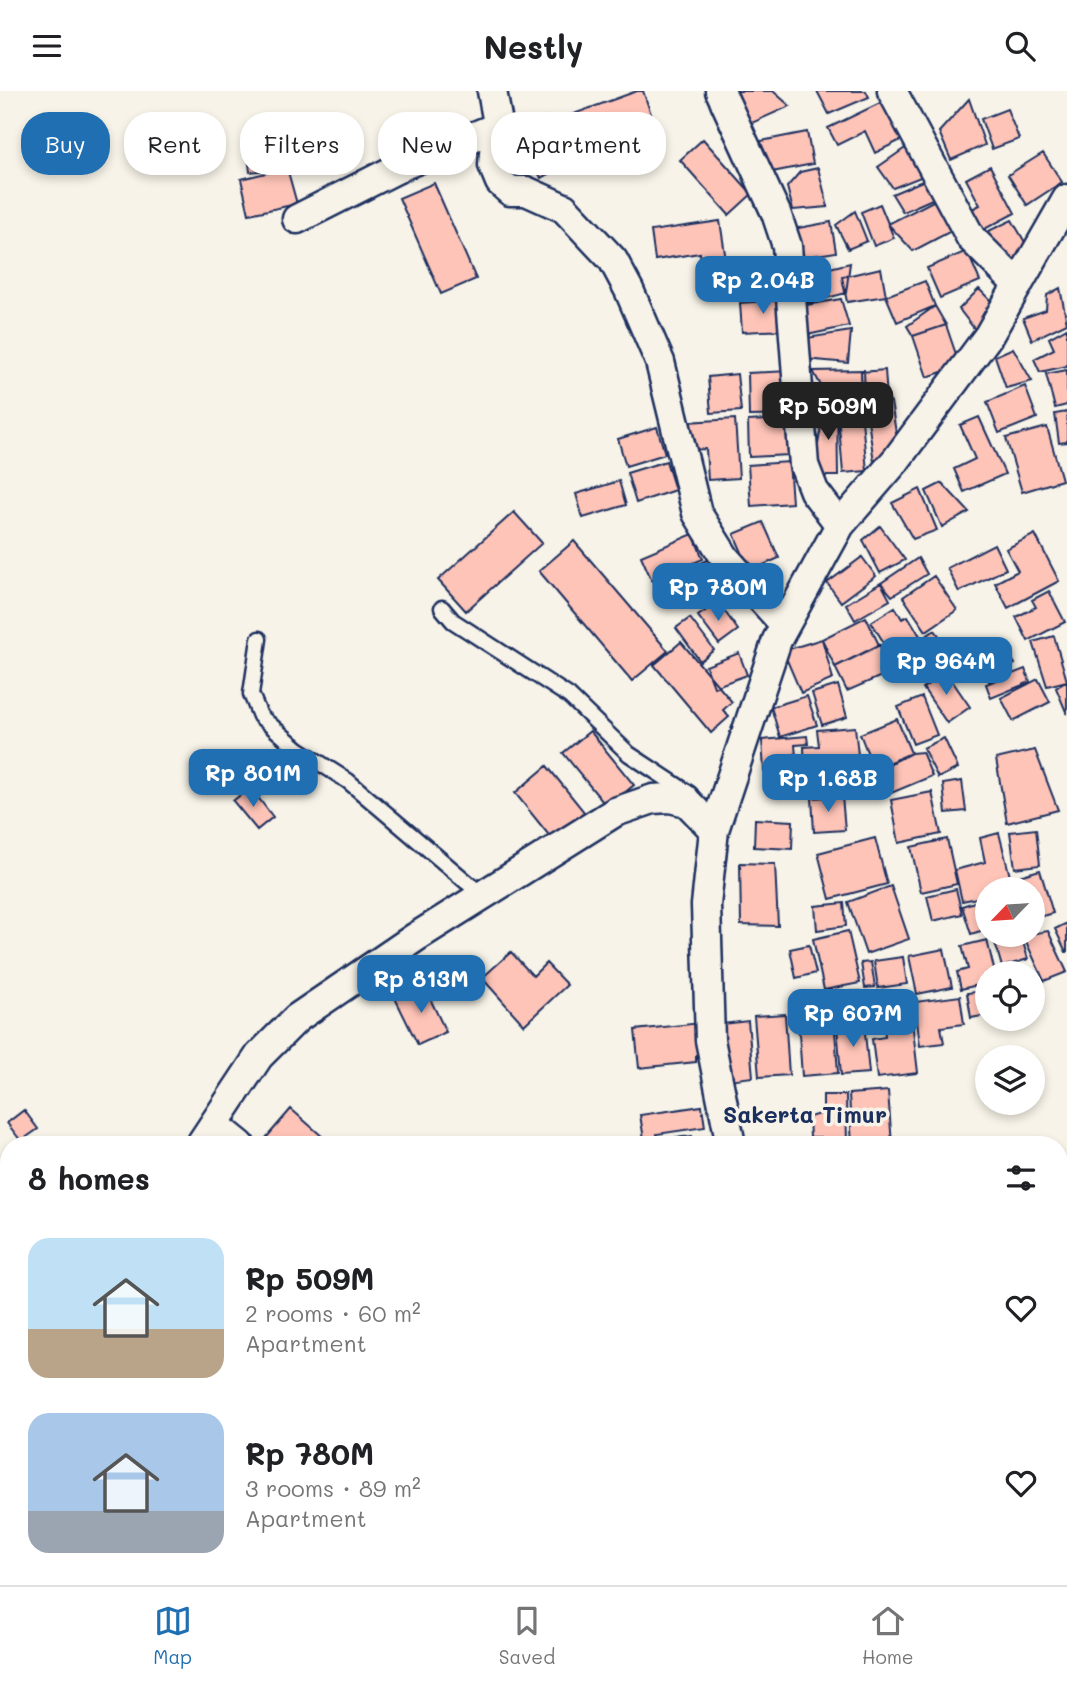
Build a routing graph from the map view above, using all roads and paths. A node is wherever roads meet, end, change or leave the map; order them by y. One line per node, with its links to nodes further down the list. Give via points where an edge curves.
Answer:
1 (720, 91): 10 (street, via 787,246 804,465 814,491)
2 (892, 91): 9 (street, via 971,238)
3 (495, 92): 4 (street)
4 (496, 112)
5 (491, 129): 8 (street, via 405,164)
6 (498, 175): 12 (street, via 510,191 526,191 565,208 613,260 660,362 697,513 725,558)
7 (1067, 199): 9 (street)
8 (296, 219)
9 (1017, 285): 10 (street, via 982,345 896,460)
10 (840, 525): 12 (street)
11 (442, 608): 14 (lane, via 453,621 569,696 640,763 702,802)
12 (785, 625): 14 (street)
13 (259, 639): 15 (lane, via 251,694 260,716 298,749 348,781)
14 (707, 821): 15 (street, via 687,802 670,798 615,811); 17 (street, via 709,1040)
15 (482, 895): 16 (street, via 297,1018 259,1056)
16 (207, 1134)
17 (730, 1136)

